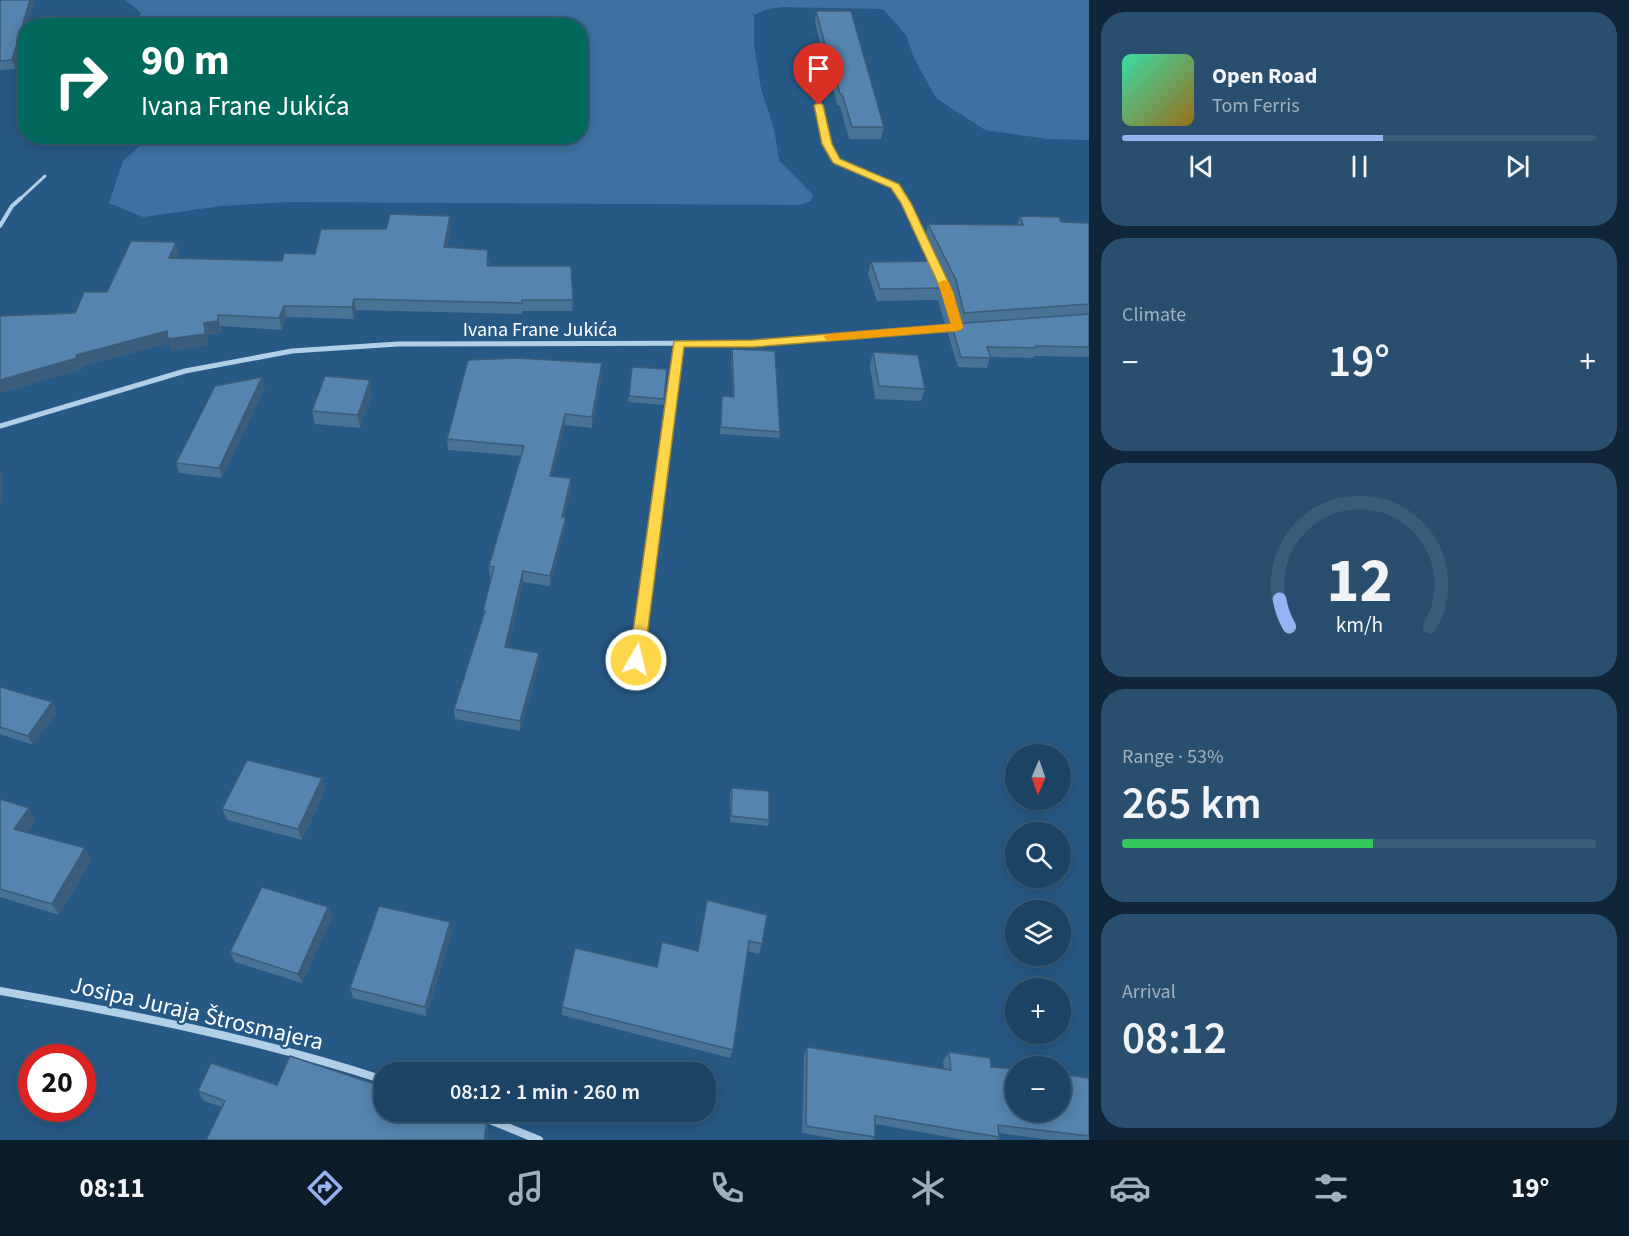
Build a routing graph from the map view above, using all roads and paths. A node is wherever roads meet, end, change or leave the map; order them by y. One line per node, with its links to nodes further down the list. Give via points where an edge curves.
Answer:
1 (811, 66): 4 (street, via 827,144 837,160 895,186)
2 (45, 176): 3 (lane, via 12,206)
3 (0, 225)
4 (938, 270)
5 (950, 300): 6 (street)
6 (957, 327): 7 (street, Ivana Frane Jukića); 8 (street, Ivana Frane Jukića, via 753,344)
7 (968, 327)
8 (678, 344): 9 (street, Ivana Frane Jukića, via 398,344 292,351 184,371); 10 (lane)
9 (0, 426)
10 (636, 660)
11 (0, 991): 12 (street, Josipa Juraja Štrosmajera, via 138,1016 313,1057)
12 (374, 1077)
13 (495, 1122): 14 (street)
14 (539, 1140)

